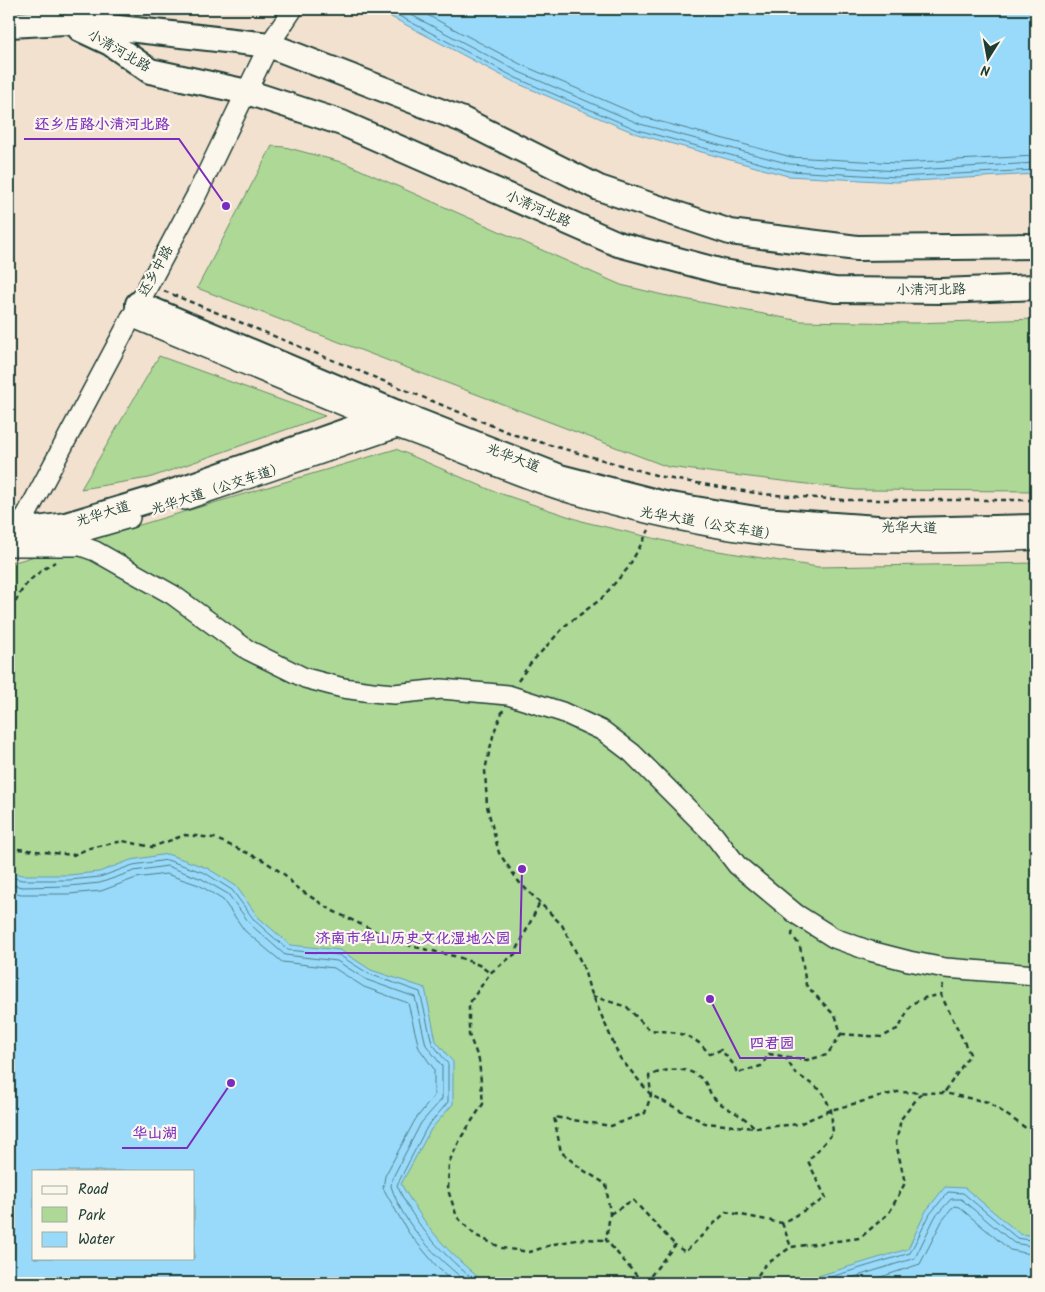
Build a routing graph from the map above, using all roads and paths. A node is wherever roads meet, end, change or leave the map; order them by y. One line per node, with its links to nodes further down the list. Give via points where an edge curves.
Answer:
1 (293, 9): 4 (street, 还乡中路)
2 (66, 22): 3 (main road, 小清河北路); 4 (main road, 小清河北路); 5 (main road, 小清河北路, via 110,43 150,70)
3 (9, 25)
4 (269, 45): 5 (street, 还乡中路); 6 (main road, 小清河北路, via 463,120 599,188 730,232 857,248)
5 (246, 92): 7 (main road, 小清河北路, via 342,123 618,244 723,272 835,290); 8 (street, 还乡中路, via 196,196)
6 (1036, 246)
7 (1036, 288)
8 (139, 302): 9 (main road); 10 (path, via 515,435 666,478 762,494 844,500); 13 (street, 还乡中路)
9 (391, 420): 11 (street, 光华大道（公交车道）, via 572,494); 12 (main road, 光华大道, via 560,477 665,504 762,520 906,530); 13 (main road, 光华大道, via 153,499)
10 (1036, 500)
11 (657, 516): 14 (street, 光华大道（公交车道）, via 818,540 929,543); 17 (path, via 628,568 601,599 566,625 530,664)
12 (1036, 527)
13 (11, 539): 15 (street)
14 (1036, 540)
15 (81, 546): 16 (path, via 35,575 20,590); 17 (street, via 173,595 248,650 305,678 343,688 394,694 442,689)
16 (9, 619)
17 (508, 695): 19 (path, via 494,732 485,770 487,806 499,853); 20 (street, via 562,712 603,731 632,754 706,827 737,865)
18 (9, 848): 22 (path, via 73,855 123,841 152,847 185,835 214,838 263,860 297,888 333,911 379,934 411,946 458,957)
19 (539, 904): 22 (path, via 515,954); 25 (path, via 562,925 584,966)
20 (796, 914): 21 (street, via 834,938 870,951); 26 (path, via 792,936 800,946 806,985 836,1017)
21 (945, 968): 23 (street); 24 (path)
22 (490, 973): 36 (path, via 469,1004 469,1034 479,1060 483,1104 449,1162 448,1190 457,1217 474,1236 502,1248 530,1252 582,1239)
23 (1036, 975)
24 (941, 995): 26 (path, via 911,1004 899,1028 882,1037); 29 (path, via 970,1054)
25 (592, 996): 27 (path, via 627,1007 649,1030 680,1032 702,1044 709,1054 721,1050 737,1073 762,1066 769,1054); 30 (path, via 620,1058)
26 (841, 1034): 27 (path, via 826,1055 807,1060)
27 (786, 1058): 31 (path, via 795,1074 822,1091)
28 (922, 1091): 29 (path); 31 (path, via 896,1092); 38 (path, via 901,1119 896,1143 905,1183 889,1213 860,1238)
29 (944, 1093): 33 (path, via 988,1102)
30 (651, 1096): 32 (path, via 705,1123); 32 (path, via 649,1076 664,1069 688,1070 704,1081 713,1098 747,1118); 34 (path, via 645,1113 611,1126 554,1117 561,1152 606,1184)
31 (831, 1110): 32 (path, via 799,1124); 35 (path, via 833,1133 808,1161 826,1198)
32 (755, 1128)
33 (1036, 1135)
34 (610, 1214): 36 (path); 37 (path, via 633,1200)
35 (782, 1223): 37 (path, via 726,1212 685,1252); 38 (path)
36 (606, 1240): 39 (path)
37 (675, 1246): 39 (path)
38 (791, 1247): 40 (path, via 764,1266)
39 (644, 1283)
40 (753, 1283)

